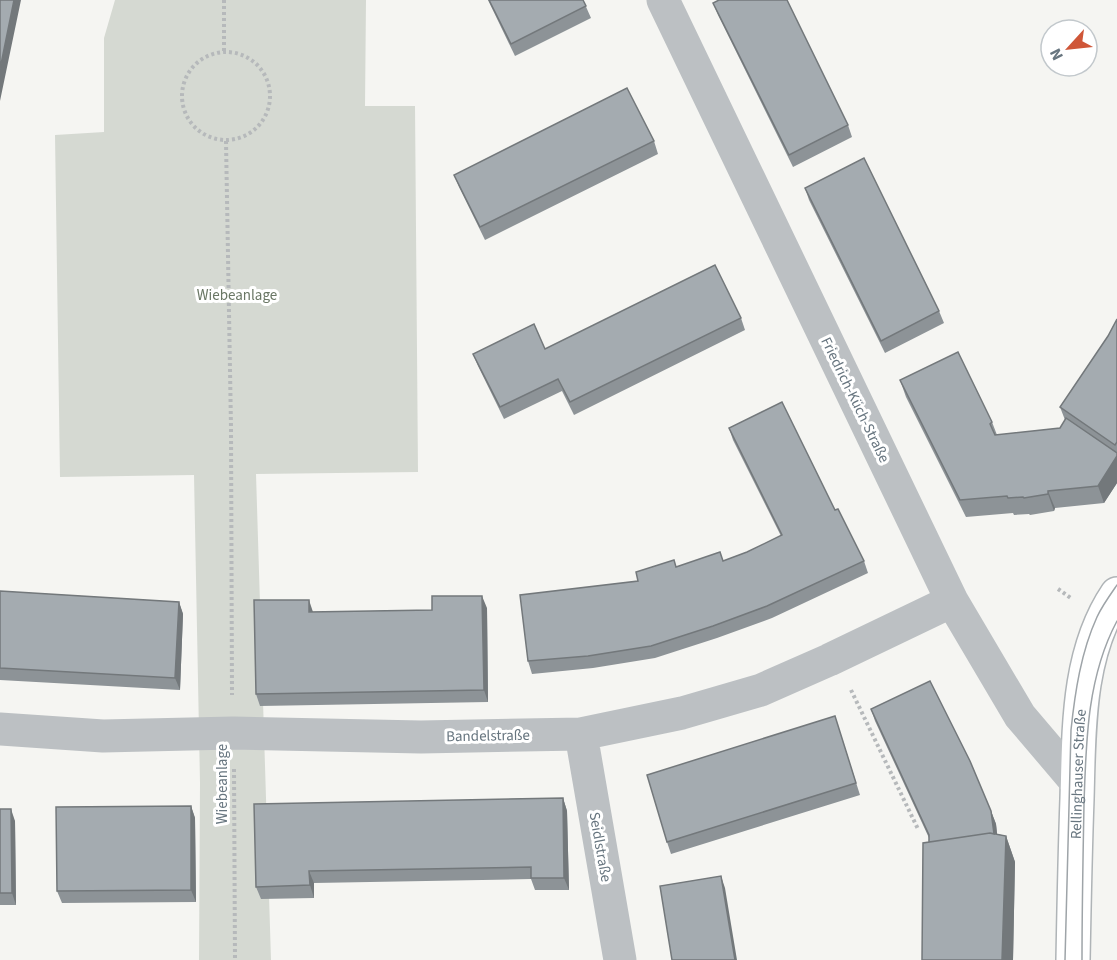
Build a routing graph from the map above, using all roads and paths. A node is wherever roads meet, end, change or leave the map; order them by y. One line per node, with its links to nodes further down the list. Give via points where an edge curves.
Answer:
1 (224, 0): 3 (path)
2 (663, 0): 6 (street, Friedrich-Küch-Straße)
3 (224, 51): 4 (path, via 199,60 183,83 182,96 183,110 190,122 200,132); 4 (path, via 239,53 262,69 270,95 262,122 252,132)
4 (226, 141): 9 (path, Wiebeanlage)
5 (1117, 594): 11 (main road, Rellinghauser Straße, via 1097,631 1087,669)
6 (952, 601): 10 (street, Bandelstraße, via 761,690 682,713); 11 (street, Friedrich-Küch-Straße, via 1020,716)
7 (850, 688): 12 (path)
8 (0, 729): 9 (street, Bandelstraße, via 103,736)
9 (233, 733): 10 (street, Bandelstraße, via 421,737); 13 (path, Wiebeanlage)
10 (581, 734): 14 (street, Seidlstraße)
11 (1077, 783): 15 (main road, Rellinghauser Straße)
12 (918, 829)
13 (234, 960)
14 (620, 960)
15 (1073, 960)

